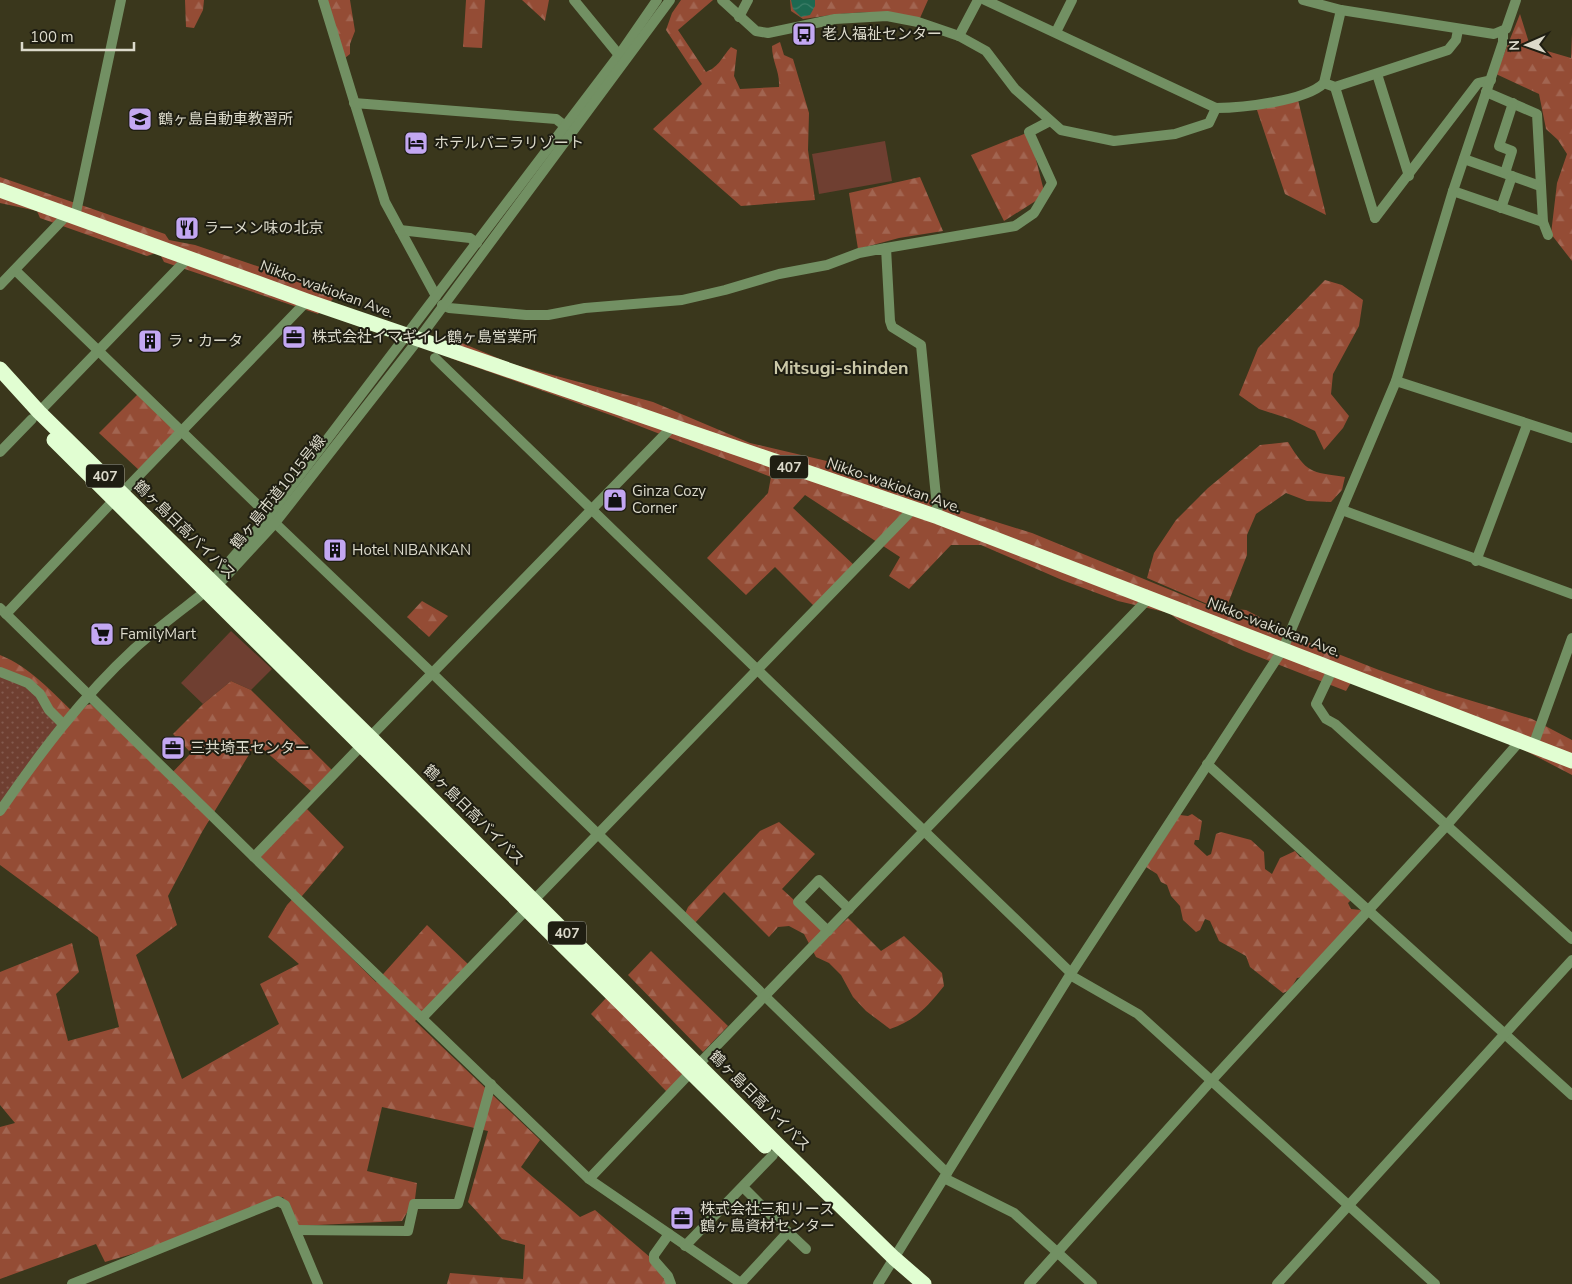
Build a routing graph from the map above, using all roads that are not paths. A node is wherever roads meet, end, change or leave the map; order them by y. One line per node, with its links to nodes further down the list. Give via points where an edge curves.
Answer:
1 (121, 0): 37 (street)
2 (323, 0): 25 (street)
3 (574, 0): 19 (street)
4 (657, 0): 19 (street, 鶴ヶ島市道1015号線)
5 (670, 0): 48 (street, 鶴ヶ島市道1015号線)
6 (722, 0): 14 (street)
7 (748, 0): 14 (street)
8 (978, 0): 18 (street)
9 (985, 0): 16 (street)
10 (1072, 0): 16 (street)
11 (1303, 0): 13 (street)
12 (1516, 0): 17 (street)
13 (1341, 10): 15 (street); 22 (street)
14 (739, 17): 18 (street, via 756,32 768,33 835,19 880,16 918,22)
15 (1458, 30): 17 (street); 20 (street, via 1456,40 1448,50)
16 (1056, 32): 27 (street)
17 (1504, 32): 21 (street)
18 (959, 36): 28 (street, via 986,51 1015,89)
19 (619, 55): 29 (street, 鶴ヶ島市道1015号線)
20 (1376, 74): 23 (street); 32 (street)
21 (1490, 80): 24 (street); 32 (street, via 1478,83)
22 (1324, 83): 23 (street); 27 (street, via 1307,94 1246,107)
23 (1335, 87): 32 (street, via 1375,218)
24 (1486, 92): 26 (street); 30 (street)
25 (354, 103): 29 (street, via 556,119); 39 (street, via 385,202)
26 (1513, 104): 31 (street, via 1499,146 1512,151); 33 (street, via 1537,114)
27 (1216, 108): 28 (street, via 1209,123 1191,129 1156,137 1114,141 1061,130)
28 (1050, 121): 42 (street, via 1029,132 1052,183 1034,213 1024,221 1006,229)
29 (565, 126): 41 (street, 鶴ヶ島市道1015号線)
30 (1464, 159): 31 (street); 35 (street)
31 (1509, 175): 33 (street); 36 (street)
32 (1408, 176)
33 (1540, 186): 38 (street)
34 (0, 190): 37 (highway, Nikko-wakiokan Ave. / 407)
35 (1453, 191): 36 (street); 53 (street)
36 (1501, 208): 38 (street)
37 (71, 216): 43 (highway, Nikko-wakiokan Ave. / 407); 44 (street)
38 (1543, 222): 40 (street)
39 (400, 230): 41 (street, via 470,238); 46 (street)
40 (1548, 235)
41 (477, 243): 46 (street, 鶴ヶ島市道1015号線)
42 (886, 248): 48 (street, via 682,300 526,316); 65 (street, via 892,327 921,345)
43 (189, 257): 47 (highway, Nikko-wakiokan Ave. / 407); 50 (street)
44 (15, 270): 45 (street); 50 (street)
45 (0, 285)
46 (436, 296): 49 (street, 鶴ヶ島市道1015号線)
47 (307, 301): 49 (highway, Nikko-wakiokan Ave. / 407); 58 (street)
48 (442, 306): 49 (street, 鶴ヶ島市道1015号線)
49 (412, 338): 57 (highway, Nikko-wakiokan Ave. / 407); 66 (street, 鶴ヶ島市道1015号線)
50 (98, 352): 55 (street); 58 (street)
51 (435, 358): 62 (street)
52 (0, 369): 55 (highway, 鶴ヶ島日高バイパス / 407)
53 (1396, 381): 56 (street); 64 (street)
54 (0, 384): 55 (highway, 鶴ヶ島日高バイパス / 407)
55 (36, 415): 60 (street); 61 (highway, 鶴ヶ島日高バイパス / 407)
56 (1527, 424): 59 (street); 67 (street)
57 (672, 427): 62 (street); 63 (highway, Nikko-wakiokan Ave. / 407)
58 (182, 432): 61 (street); 66 (street)
59 (1572, 438)
60 (0, 452)
61 (118, 496): 68 (highway, 鶴ヶ島日高バイパス / 407); 71 (street)
62 (592, 509): 75 (street); 77 (street)
63 (913, 509): 65 (highway, Nikko-wakiokan Ave. / 407); 75 (street)
64 (1342, 510): 67 (street); 73 (street)
65 (938, 518): 70 (highway, Nikko-wakiokan Ave. / 407)
66 (272, 520): 68 (street, 鶴ヶ島市道1015号線); 77 (street)
67 (1476, 560): 69 (street)
68 (211, 586): 78 (street, 鶴ヶ島市道1015号線, via 134,649); 80 (highway, 鶴ヶ島日高バイパス / 407)
69 (1572, 594)
70 (1149, 598): 73 (highway, Nikko-wakiokan Ave. / 407); 86 (street)
71 (2, 610): 78 (street)
72 (1572, 638): 81 (street)
73 (1283, 649): 74 (highway, Nikko-wakiokan Ave. / 407); 83 (street)
74 (1333, 668): 81 (highway, Nikko-wakiokan Ave. / 407); 85 (street, via 1316,704 1318,710)
75 (758, 671): 86 (street); 87 (street)
76 (0, 672): 79 (street, via 28,683)
77 (434, 674): 80 (street); 87 (street)
78 (88, 695): 79 (street, 鶴ヶ島市道1015号線); 88 (street)
79 (63, 724): 84 (street, 鶴ヶ島市道1015号線)
80 (366, 741): 88 (street); 89 (highway, 鶴ヶ島日高バイパス / 407)
81 (1526, 744): 82 (highway, Nikko-wakiokan Ave. / 407); 85 (street, via 1513,751)
82 (1572, 761)
83 (1207, 764): 91 (street); 95 (street)
84 (0, 811)
85 (1446, 826): 91 (street); 93 (street)
86 (924, 832): 90 (street); 95 (street)
87 (598, 835): 89 (street); 96 (street)
88 (254, 857): 97 (street)
89 (531, 904): 97 (street); 99 (highway, 鶴ヶ島日高バイパス / 407)
90 (849, 909): 92 (street); 92 (street, via 819,880 798,902)
91 (1369, 910): 98 (street); 100 (street)
92 (828, 931): 96 (street)
93 (1572, 939)
94 (1572, 960): 98 (street)
95 (1070, 974): 100 (street, via 1138,1014); 104 (street)
96 (765, 997): 99 (street); 104 (street)
97 (422, 1018): 101 (street)
98 (1505, 1034): 102 (street); 107 (street)
99 (695, 1068): 103 (highway, 鶴ヶ島日高バイパス / 407); 105 (street); 114 (highway, 鶴ヶ島日高バイパス / 407)
100 (1212, 1080): 107 (street); 113 (street)
101 (490, 1084): 105 (street); 108 (street, via 458,1204 414,1204 408,1231)
102 (1572, 1095)
103 (773, 1154): 106 (street); 114 (highway, 鶴ヶ島日高バイパス / 407)
104 (945, 1176): 113 (street, via 1014,1214); 114 (street)
105 (589, 1179): 110 (street)
106 (743, 1187): 109 (street); 111 (street)
107 (1349, 1205): 124 (street); 125 (street)
108 (296, 1230): 115 (street, via 285,1205 278,1201); 116 (street)
109 (788, 1232): 112 (street); 118 (street)
110 (669, 1234): 111 (street); 117 (street, via 654,1254 654,1260)
111 (685, 1246): 118 (street)
112 (806, 1249)
113 (1057, 1253): 122 (street); 123 (street)
114 (891, 1262): 119 (street); 120 (highway, 鶴ヶ島日高バイパス / 407); 121 (highway, 鶴ヶ島日高バイパス / 407)
115 (72, 1284)
116 (318, 1284)
117 (671, 1284)
118 (741, 1284)
119 (878, 1284)
120 (908, 1284)
121 (924, 1284)
122 (1030, 1284)
123 (1092, 1284)
124 (1277, 1284)
125 (1435, 1284)

